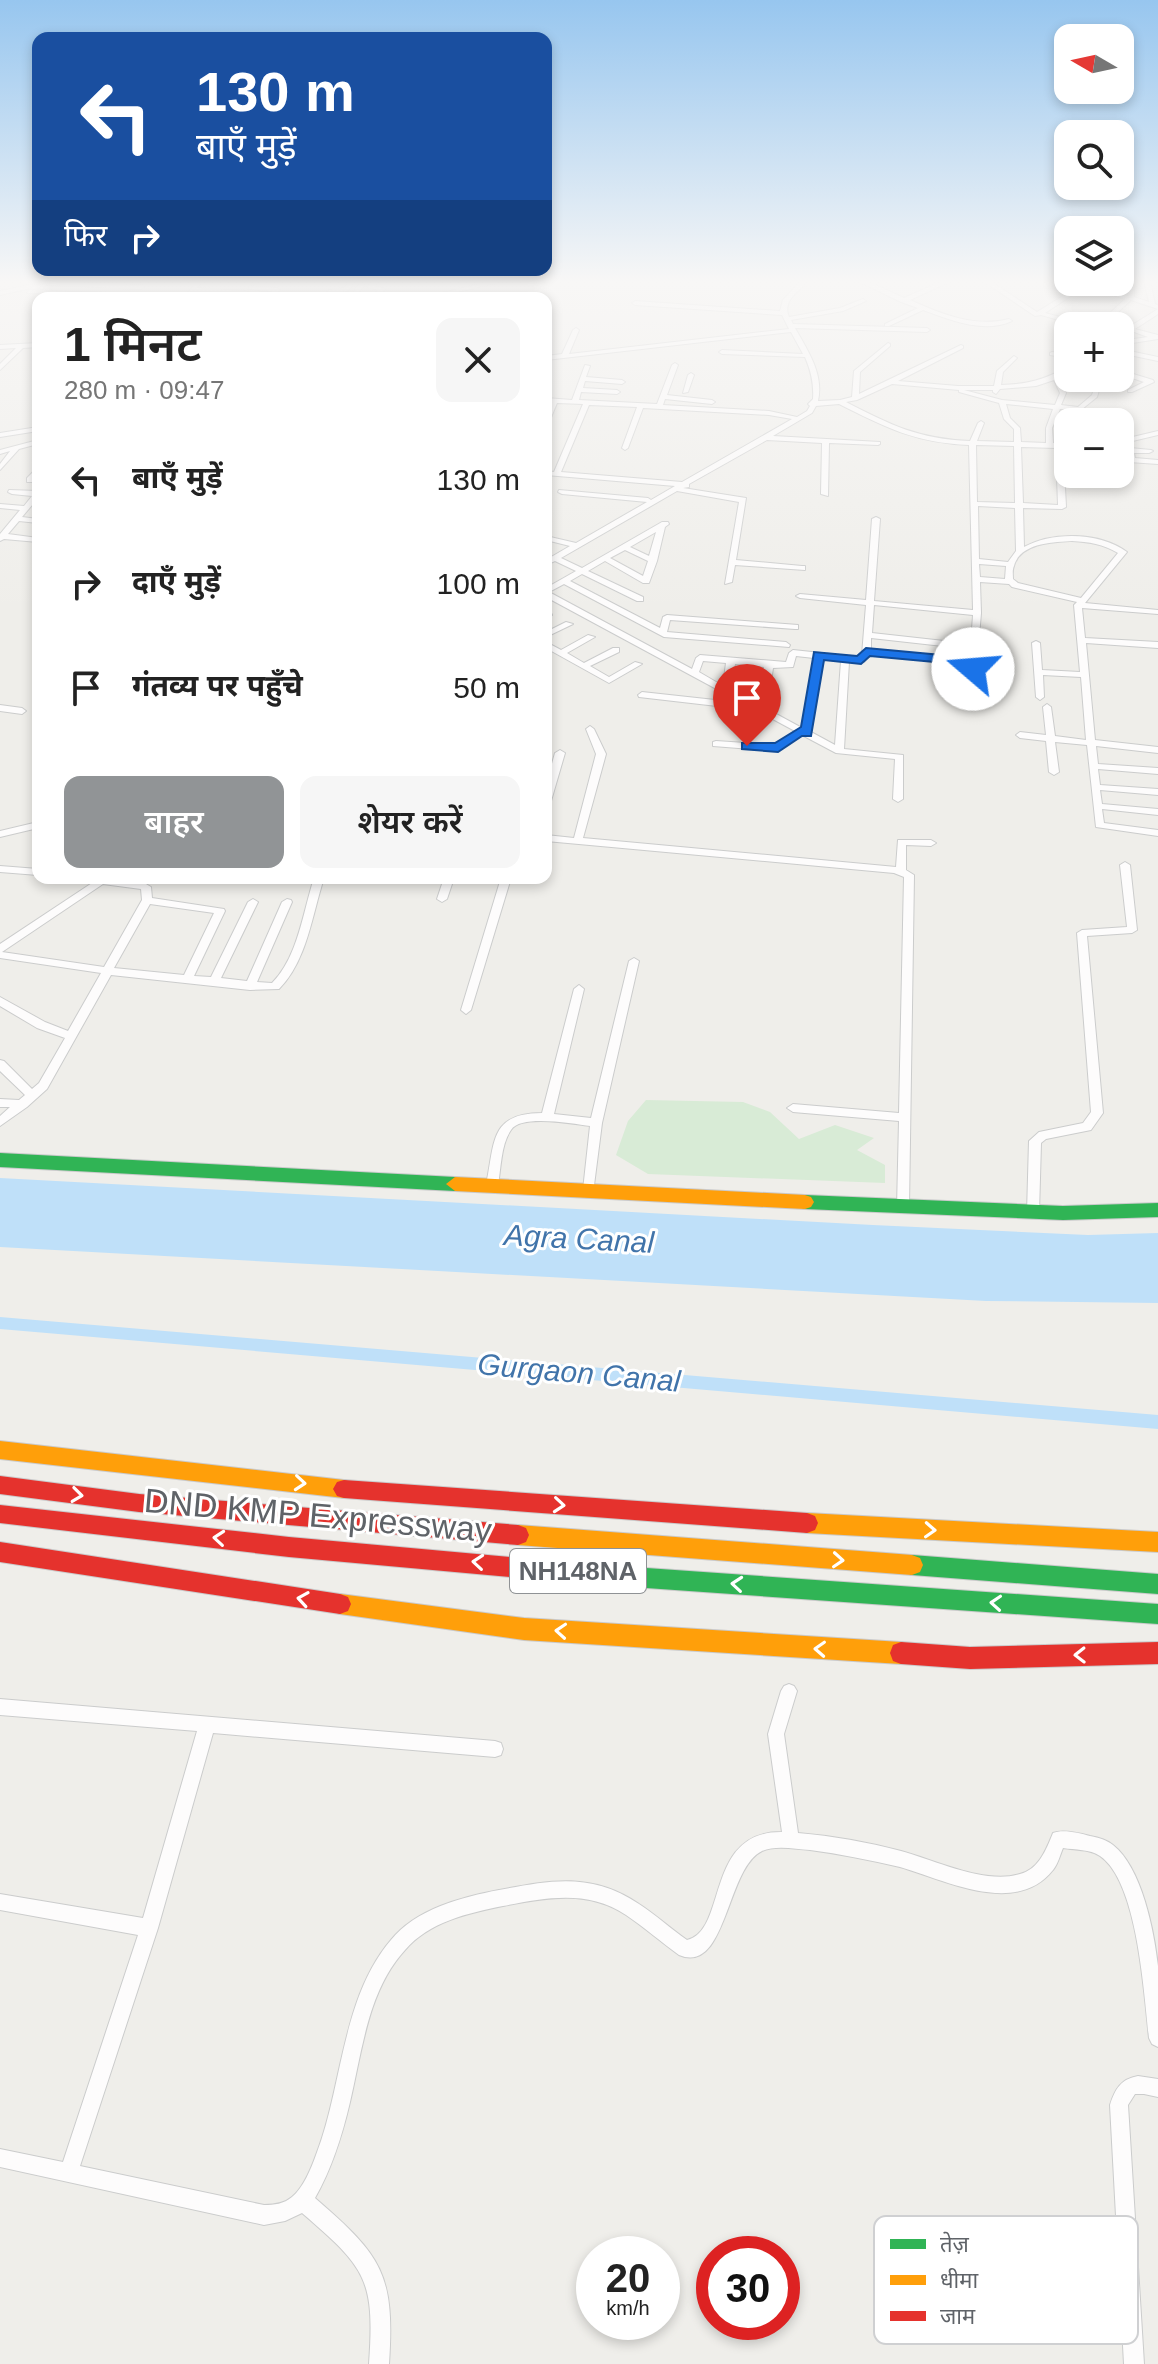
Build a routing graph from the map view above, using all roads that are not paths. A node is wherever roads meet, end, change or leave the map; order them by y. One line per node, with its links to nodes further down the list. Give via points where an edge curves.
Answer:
1 (579, 391): 17 (street)
2 (604, 391): 9 (street)
3 (810, 391): 20 (street)
4 (812, 391): 20 (street)
5 (856, 391): 14 (street)
6 (874, 391): 14 (street)
7 (963, 391): 16 (street)
8 (997, 391): 16 (street)
9 (617, 392)
10 (685, 392): 13 (street); 13 (street, via 713,398)
11 (1063, 392): 24 (street)
12 (1096, 392): 24 (street, via 1079,409)
13 (663, 394): 23 (street)
14 (855, 399): 19 (street)
15 (555, 400): 17 (street); 22 (street)
16 (998, 400): 24 (street); 38 (street, via 1017,428)
17 (575, 401): 18 (street)
18 (587, 402): 21 (street); 49 (street)
19 (840, 402): 20 (street); 37 (street, via 916,437)
20 (813, 404): 26 (street); 32 (street, via 806,416)
21 (641, 405): 23 (street); 39 (street)
22 (552, 407)
23 (658, 407): 26 (street)
24 (1057, 407)
25 (1054, 415): 31 (street, via 1049,428)
26 (795, 418): 32 (street)
27 (981, 423): 37 (street)
28 (32, 430): 30 (street)
29 (1158, 433): 33 (street)
30 (0, 435)
31 (1054, 437)
32 (765, 438): 34 (street); 50 (street)
33 (1134, 439)
34 (826, 441): 35 (street); 55 (street)
35 (878, 443)
36 (32, 444): 41 (street)
37 (972, 444): 38 (street); 58 (street)
38 (1019, 445): 40 (street); 60 (street)
39 (625, 448)
40 (1054, 448)
41 (16, 449): 44 (street); 47 (street)
42 (1134, 450): 43 (street)
43 (1149, 451)
44 (0, 452)
45 (1134, 460): 46 (street)
46 (1158, 462)
47 (0, 468)
48 (552, 473): 49 (street)
49 (557, 473): 50 (street)
50 (680, 486): 57 (street); 78 (street, via 743,500)
51 (1062, 488): 60 (street, via 1062,507)
52 (12, 492): 54 (street)
53 (562, 492): 57 (street)
54 (32, 494)
55 (825, 494)
56 (32, 502): 61 (street)
57 (648, 502): 70 (street)
58 (974, 504): 60 (street); 77 (street)
59 (0, 506): 61 (street)
60 (1018, 507): 72 (street)
61 (26, 509): 62 (street); 64 (street)
62 (32, 510)
63 (876, 519): 90 (street)
64 (16, 521): 65 (street); 66 (street); 67 (street)
65 (32, 521)
66 (0, 522)
67 (1, 538): 69 (street)
68 (552, 539): 70 (street)
69 (32, 540)
70 (574, 544): 73 (street)
71 (625, 547): 75 (street); 76 (street); 76 (street, via 663,526)
72 (1020, 552): 79 (street); 91 (street, via 1047,539 1088,540 1120,549 1123,552 1108,573)
73 (552, 556)
74 (552, 557): 81 (street)
75 (605, 558): 76 (street, via 646,581); 81 (street)
76 (653, 561)
77 (976, 561): 79 (street); 82 (street)
78 (732, 562): 80 (street); 84 (street)
79 (1008, 564): 85 (street)
80 (802, 568)
81 (582, 571): 83 (street); 89 (street)
82 (976, 579): 85 (street); 93 (street)
83 (564, 581): 86 (street); 97 (street)
84 (728, 582)
85 (1012, 582): 91 (street)
86 (552, 588)
87 (552, 595): 110 (street)
88 (800, 596): 90 (street)
89 (640, 599)
90 (868, 603): 93 (street); 98 (street)
91 (1080, 603): 92 (street); 100 (street)
92 (1158, 612)
93 (977, 613): 104 (street)
94 (569, 624): 96 (street)
95 (795, 627): 97 (street, via 667,617)
96 (552, 632)
97 (666, 634): 102 (street); 110 (street)
98 (867, 635): 104 (street); 107 (street)
99 (591, 637): 108 (street)
100 (1080, 640): 103 (street); 118 (street)
101 (1036, 643): 116 (street)
102 (786, 645)
103 (1158, 645)
104 (975, 647): 107 (street, via 973,665)
105 (552, 648): 108 (street)
106 (616, 650): 115 (street)
107 (866, 652): 111 (street, via 865,658)
108 (561, 653): 115 (street)
109 (819, 655): 111 (street); 114 (street, via 793,653 791,664); 127 (street)
110 (663, 657): 117 (street)
111 (845, 659): 133 (street)
112 (731, 661): 114 (street); 117 (street, via 700,658); 119 (street)
113 (638, 664): 115 (street, via 609,680)
114 (769, 665): 124 (street)
115 (584, 666)
116 (1037, 672): 118 (street); 121 (street)
117 (694, 673): 119 (street)
118 (1085, 675): 130 (street)
119 (727, 691): 120 (street, via 712,704); 124 (street)
120 (642, 695)
121 (1040, 697)
122 (1047, 707): 129 (street)
123 (0, 708): 125 (street)
124 (762, 710): 127 (street)
125 (22, 711)
126 (590, 729): 148 (street, via 601,754)
127 (804, 732): 131 (street, via 778,748); 133 (street)
128 (1020, 735): 129 (street)
129 (1052, 738): 130 (street); 137 (street)
130 (1090, 741): 132 (street); 135 (street)
131 (716, 744)
132 (1158, 750)
133 (839, 751): 141 (street, via 900,757)
134 (560, 753): 138 (street)
135 (1093, 766): 136 (street); 139 (street)
136 (1158, 771)
137 (1054, 772)
138 (552, 780)
139 (1095, 787): 140 (street); 142 (street)
140 (1158, 792)
141 (898, 799)
142 (1097, 806): 143 (street); 146 (street, via 1100,827)
143 (1158, 812)
144 (32, 824): 145 (street)
145 (0, 832)
146 (1158, 833)
147 (552, 838): 148 (street)
148 (578, 840): 152 (street)
149 (931, 843): 152 (street, via 901,842)
150 (1125, 865): 186 (street, via 1132,930 1082,933 1097,1113 1087,1127 1035,1141)
151 (0, 869): 153 (street)
152 (901, 871): 177 (street, via 910,881)
153 (32, 872)
154 (97, 884): 163 (street)
155 (124, 884): 160 (street, via 146,887)
156 (317, 884): 168 (street, via 281,982 275,987)
157 (447, 884): 159 (street)
158 (504, 884): 171 (street)
159 (442, 899)
160 (147, 900): 165 (street); 166 (street, via 220,911)
161 (253, 902): 167 (street)
162 (287, 902): 168 (street)
163 (0, 952): 165 (street)
164 (634, 961): 180 (street)
165 (110, 971): 166 (street); 172 (street)
166 (187, 979): 167 (street)
167 (214, 982): 168 (street)
168 (250, 986)
169 (579, 989): 178 (street)
170 (0, 1001): 172 (street)
171 (466, 1010)
172 (71, 1036): 174 (street)
173 (0, 1064): 174 (street)
174 (28, 1100): 175 (street); 179 (street)
175 (0, 1103)
176 (793, 1108): 177 (street)
177 (903, 1117): 184 (street)
178 (547, 1118): 180 (street); 182 (street, via 520,1117 508,1123)
179 (0, 1122)
180 (596, 1123): 183 (street)
181 (0, 1160): 182 (main road)
182 (492, 1185): 183 (main road)
183 (589, 1190): 184 (main road)
184 (903, 1207): 186 (main road)
185 (1158, 1210): 186 (main road)
186 (1033, 1213)
187 (0, 1450): 190 (main road, one-way to 190, via 154,1471 765,1522)
188 (0, 1485): 192 (main road, DND KMP Expressway / NH148NA, one-way to 192, via 139,1503)
189 (0, 1514): 193 (main road, DND KMP Expressway / NH148NA, one-way to 189, via 515,1566)
190 (1158, 1542)
191 (0, 1552): 194 (main road, one-way to 191, via 970,1658 524,1629)
192 (1158, 1584)
193 (1158, 1614)
194 (1158, 1653)
195 (789, 1691): 199 (street, via 776,1734)
196 (0, 1707): 197 (street)
197 (207, 1725): 198 (street); 201 (street)
198 (495, 1749)
199 (791, 1839): 202 (street, via 903,1860 1003,1887 1042,1871 1059,1839 1105,1849 1127,1879 1143,1927); 206 (street, via 767,1840 745,1852 709,1933 696,1948 685,1949 609,1896 581,1889 486,1901 417,1926 396,1946 373,1986 328,2144)
200 (0, 1902): 201 (street)
201 (149, 1928): 205 (street)
202 (1158, 2038)
203 (1158, 2088): 207 (street, via 1140,2083 1121,2092)
204 (0, 2158): 205 (street)
205 (69, 2171): 206 (street, via 264,2215 291,2209)
206 (302, 2200): 209 (street, via 359,2249 372,2267 381,2302)
207 (1125, 2216)
208 (1133, 2344): 210 (street)
209 (379, 2364)
210 (1134, 2364)

